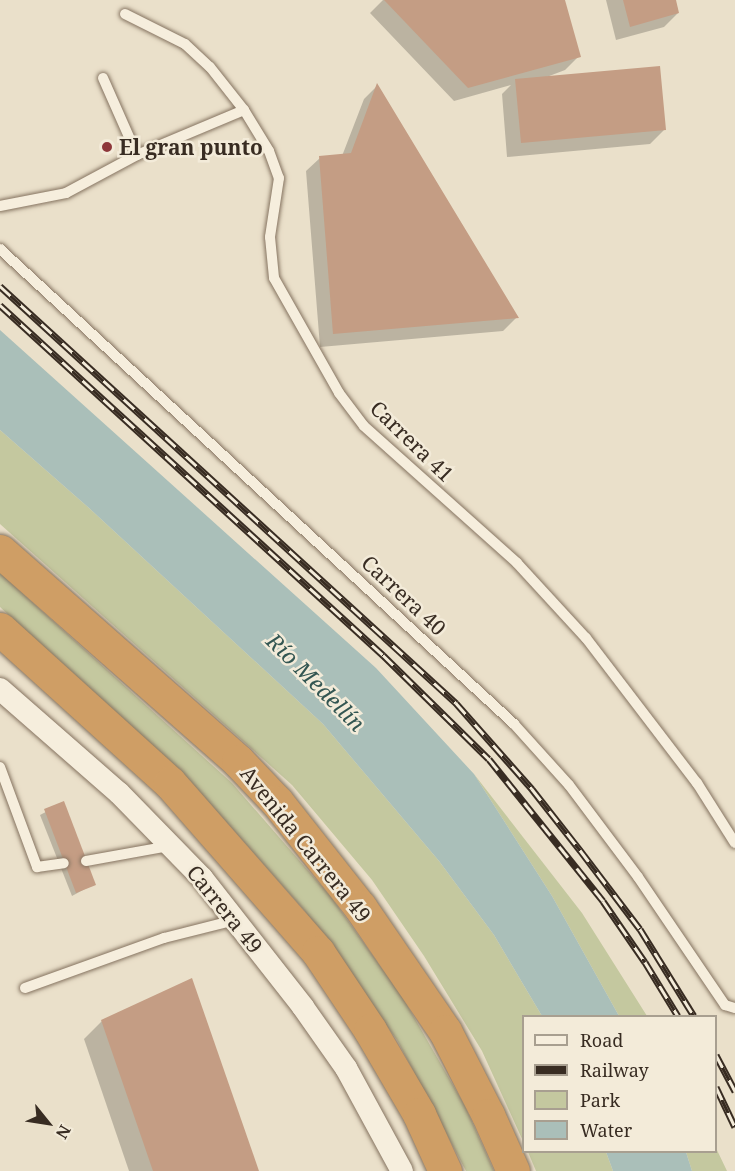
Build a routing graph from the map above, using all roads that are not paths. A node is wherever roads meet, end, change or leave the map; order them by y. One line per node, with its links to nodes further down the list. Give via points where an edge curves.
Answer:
1 (125, 14): 3 (lane, Carrera 41, via 185,44 210,67)
2 (103, 78): 4 (lane)
3 (244, 110): 4 (lane); 11 (lane, Carrera 41, via 270,151 279,178 270,237 274,278 339,393 364,426 517,563 586,638 697,783)
4 (137, 155): 5 (lane, via 66,193)
5 (0, 206)
6 (0, 249): 17 (lane, Carrera 40, via 514,724 569,785 725,1005)
7 (0, 551): 20 (highway, Avenida Carrera 49, via 238,761 277,802 360,907 445,1031)
8 (0, 629): 19 (highway, via 170,783 318,952 376,1039 419,1114)
9 (0, 688): 12 (street, Carrera 49)
10 (0, 767): 14 (lane, via 38,867)
11 (735, 843)
12 (172, 846): 13 (lane); 15 (street, Carrera 49)
13 (86, 861)
14 (64, 863)
15 (235, 920): 16 (lane, via 164,938); 18 (street, Carrera 49, via 346,1068)
16 (25, 988)
17 (735, 1008)
18 (402, 1171)
19 (445, 1171)
20 (513, 1171)

